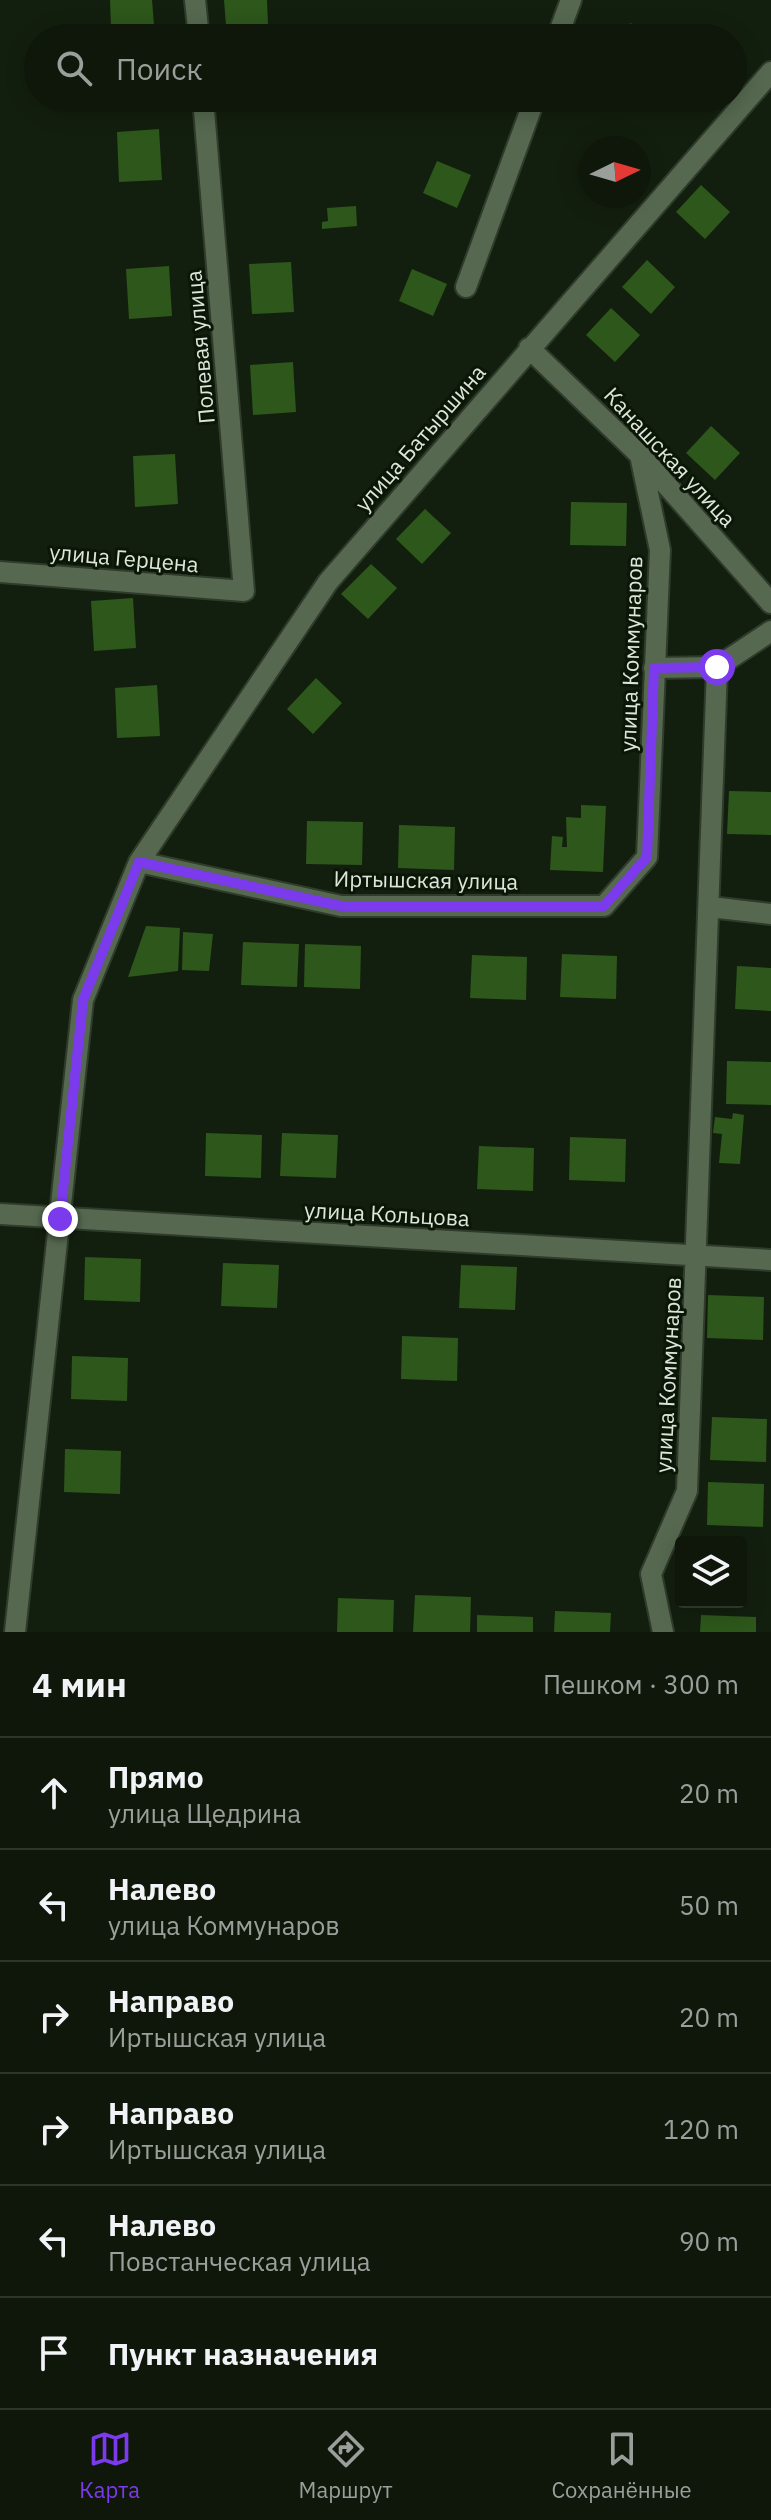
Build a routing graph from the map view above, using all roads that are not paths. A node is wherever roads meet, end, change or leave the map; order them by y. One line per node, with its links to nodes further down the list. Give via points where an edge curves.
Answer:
1 (195, 0): 3 (street)
2 (571, 0): 4 (street)
3 (198, 24)
4 (562, 24)
5 (771, 72): 6 (street, улица Батыршина)
6 (747, 99)
7 (204, 112): 14 (street, Полевая улица)
8 (530, 112): 10 (street)
9 (736, 112): 11 (street, улица Батыршина)
10 (466, 287)
11 (529, 348): 12 (street, Канашская улица); 20 (street, улица Батыршина, via 328,582)
12 (640, 455): 15 (street, Канашская улица); 18 (street, улица Коммунаров, via 660,550)
13 (0, 572): 14 (street, улица Герцена)
14 (244, 591)
15 (771, 603)
16 (771, 631): 17 (street)
17 (717, 667): 18 (street); 21 (street, улица Коммунаров)
18 (654, 668): 19 (street, улица Коммунаров)
19 (647, 857): 20 (street, Иртышская улица, via 604,906 341,906)
20 (139, 862): 24 (street, улица Батыршина, via 83,1000)
21 (710, 907): 22 (street); 25 (street, улица Коммунаров)
22 (771, 914)
23 (0, 1214): 24 (street, улица Кольцова)
24 (60, 1219): 25 (street, улица Кольцова); 27 (street, улица Батыршина)
25 (697, 1256): 26 (street, улица Кольцова); 28 (street, улица Коммунаров, via 687,1491 651,1574)
26 (771, 1260)
27 (15, 1632)
28 (663, 1632)

